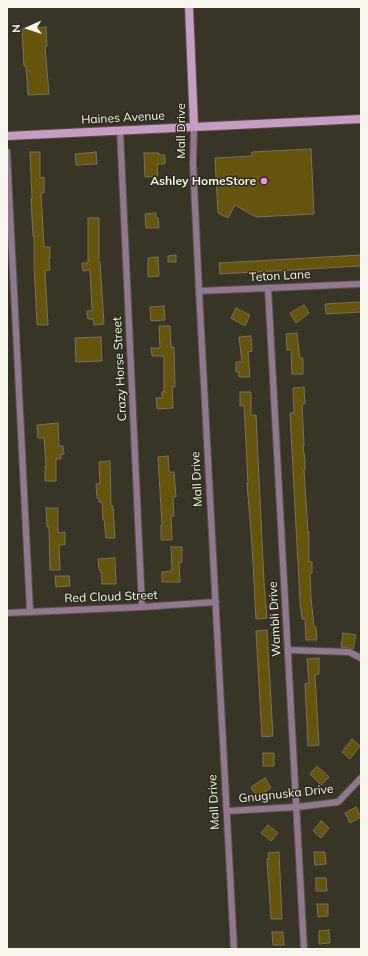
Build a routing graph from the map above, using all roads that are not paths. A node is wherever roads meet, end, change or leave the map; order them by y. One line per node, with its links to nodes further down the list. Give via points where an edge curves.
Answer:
1 (189, 7): 3 (main road, Mall Drive)
2 (361, 118): 3 (main road, Haines Avenue)
3 (194, 126): 4 (main road, Haines Avenue); 9 (street, Mall Drive)
4 (120, 130): 5 (main road, Haines Avenue); 11 (street, Crazy Horse Street)
5 (7, 136)
6 (7, 152): 12 (street)
7 (361, 284): 8 (street, Teton Lane)
8 (268, 288): 9 (street, Teton Lane); 14 (street, Wambli Drive)
9 (199, 291): 10 (street, Mall Drive)
10 (216, 602): 11 (street, Red Cloud Street); 18 (street, Mall Drive)
11 (142, 607): 12 (street, Red Cloud Street)
12 (30, 611): 13 (street, Red Cloud Street)
13 (7, 612)
14 (288, 650): 15 (street, via 349,652); 17 (street, Wambli Drive)
15 (361, 658)
16 (361, 778): 17 (street, Gnugnuska Drive, via 338,802)
17 (297, 806): 18 (street, Gnugnuska Drive); 20 (street, Wambli Drive)
18 (227, 811): 19 (street, Mall Drive)
19 (234, 949)
20 (304, 949)

